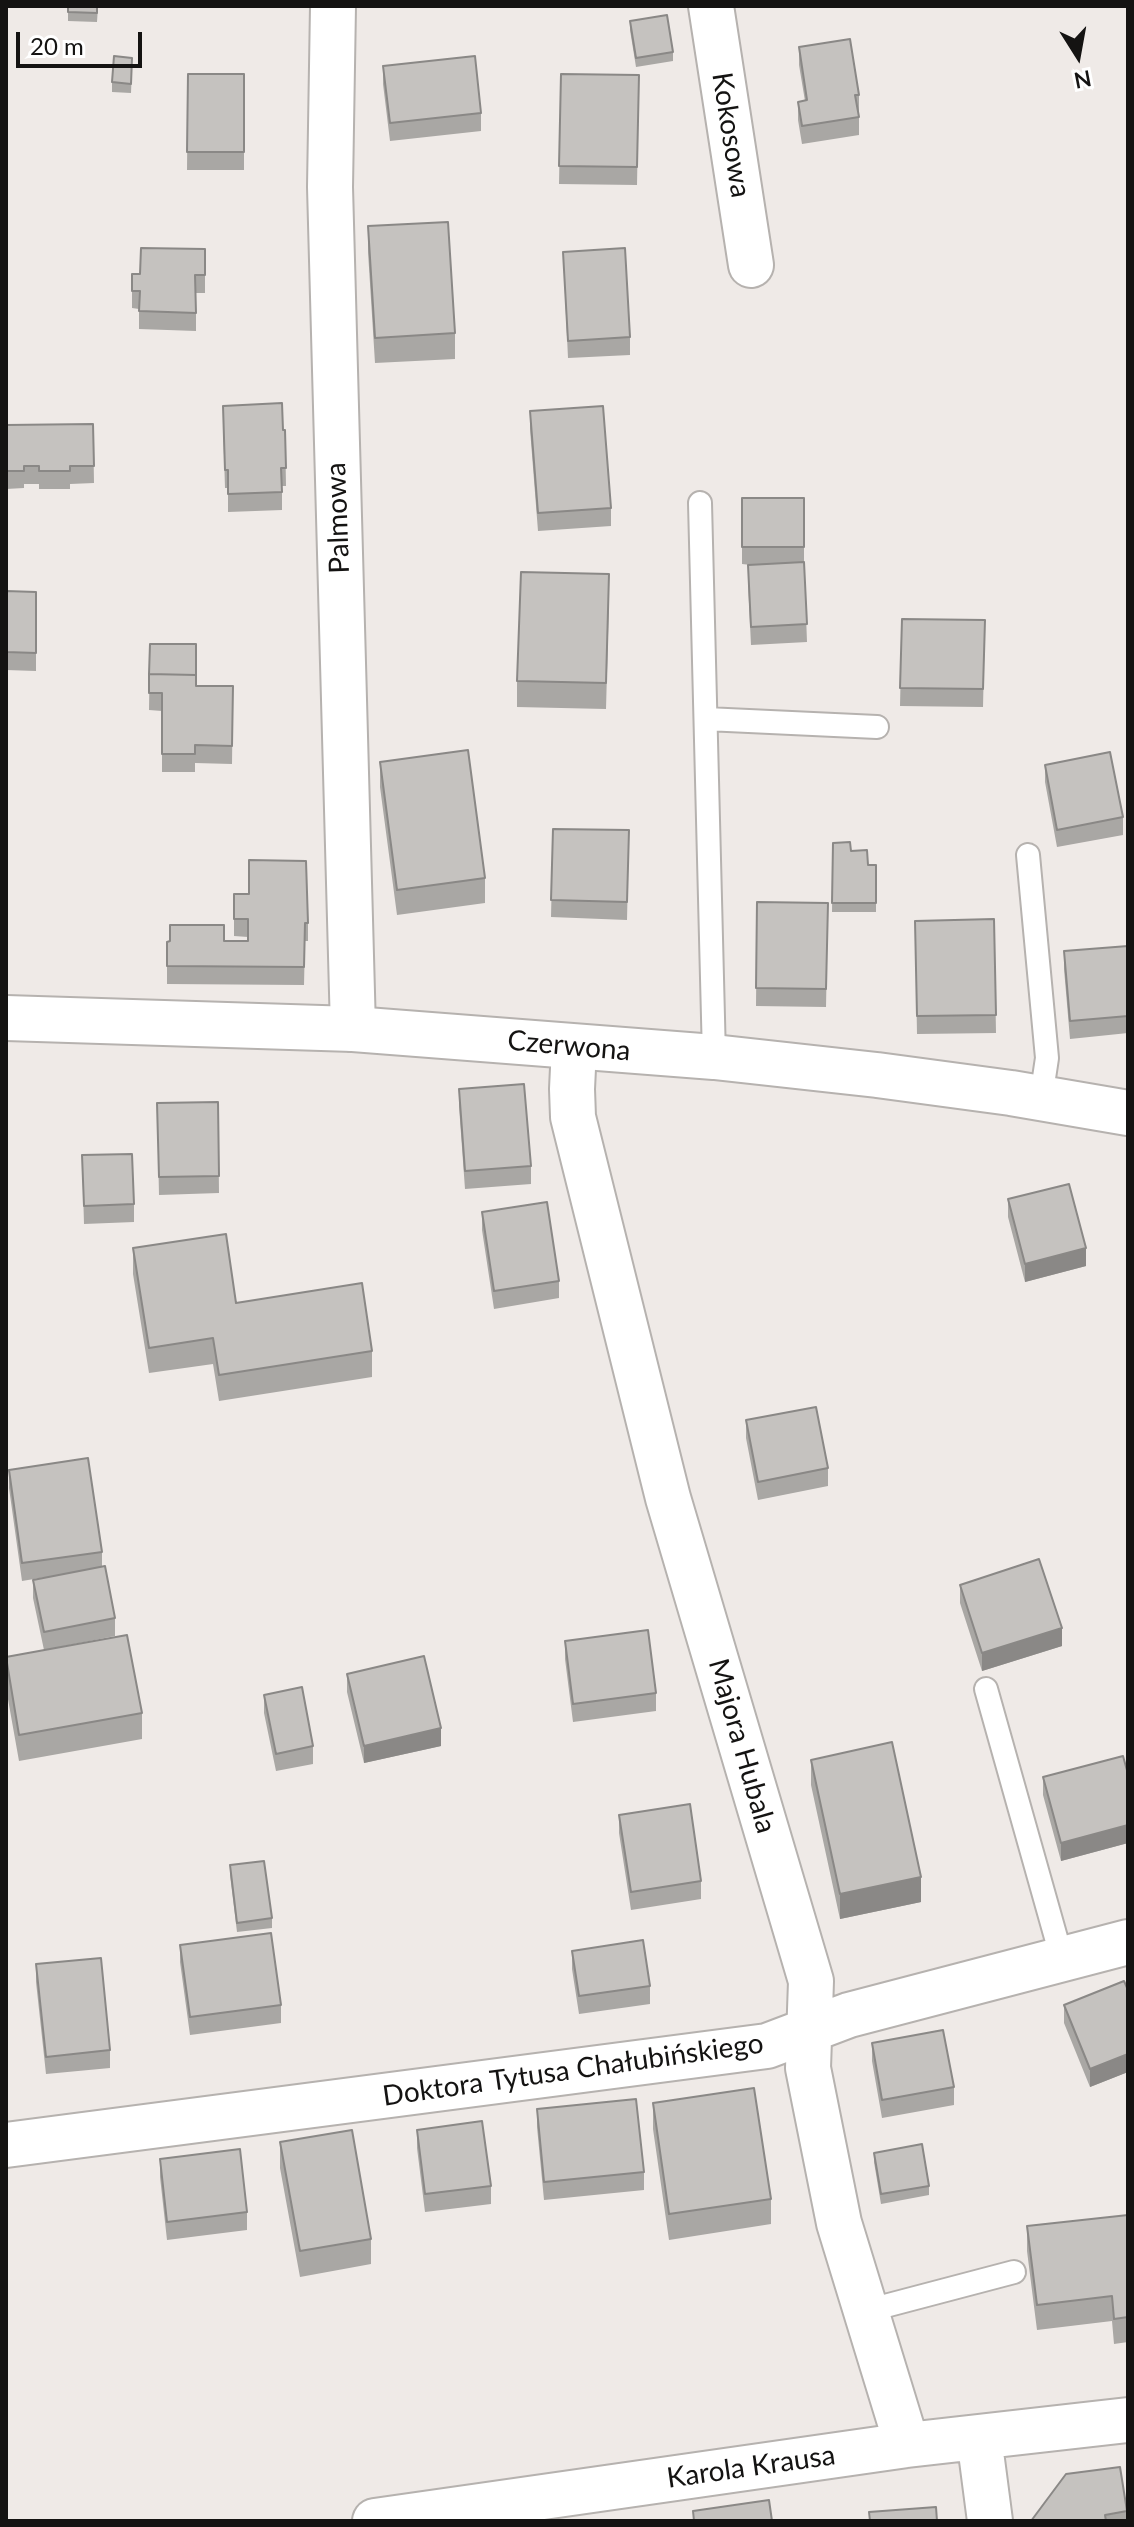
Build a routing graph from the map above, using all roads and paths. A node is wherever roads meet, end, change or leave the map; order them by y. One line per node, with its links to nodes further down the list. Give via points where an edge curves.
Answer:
1 (333, 6): 9 (street, Palmowa, via 330,187)
2 (711, 6): 3 (street, Kokosowa)
3 (751, 265)
4 (700, 503): 5 (lane)
5 (706, 719): 6 (lane); 11 (lane)
6 (877, 727)
7 (1028, 855): 12 (lane, via 1047,1058)
8 (6, 1018): 9 (street, Czerwona)
9 (353, 1029): 10 (street, Czerwona)
10 (574, 1047): 11 (street, Czerwona); 17 (street, Majora Hubala, via 573,1117 668,1498 811,1981)
11 (714, 1057): 12 (street, Czerwona)
12 (1041, 1098): 13 (street, Czerwona)
13 (1128, 1113)
14 (986, 1689): 16 (lane)
15 (1128, 1942): 16 (street, Doktora Tytusa Chałubińskiego)
16 (1062, 1959): 17 (street, Doktora Tytusa Chałubińskiego, via 849,2015)
17 (810, 2031): 18 (street, Doktora Tytusa Chałubińskiego, via 767,2046); 20 (street, Majora Hubala, via 808,2068 829,2177)
18 (6, 2145)
19 (1014, 2272): 20 (lane)
20 (866, 2311): 23 (street, Majora Hubala)
21 (1128, 2420): 22 (street, Karola Krausa)
22 (979, 2437): 23 (street, Karola Krausa); 25 (street)
23 (907, 2445): 24 (street, Karola Krausa)
24 (375, 2521)
25 (990, 2521)

